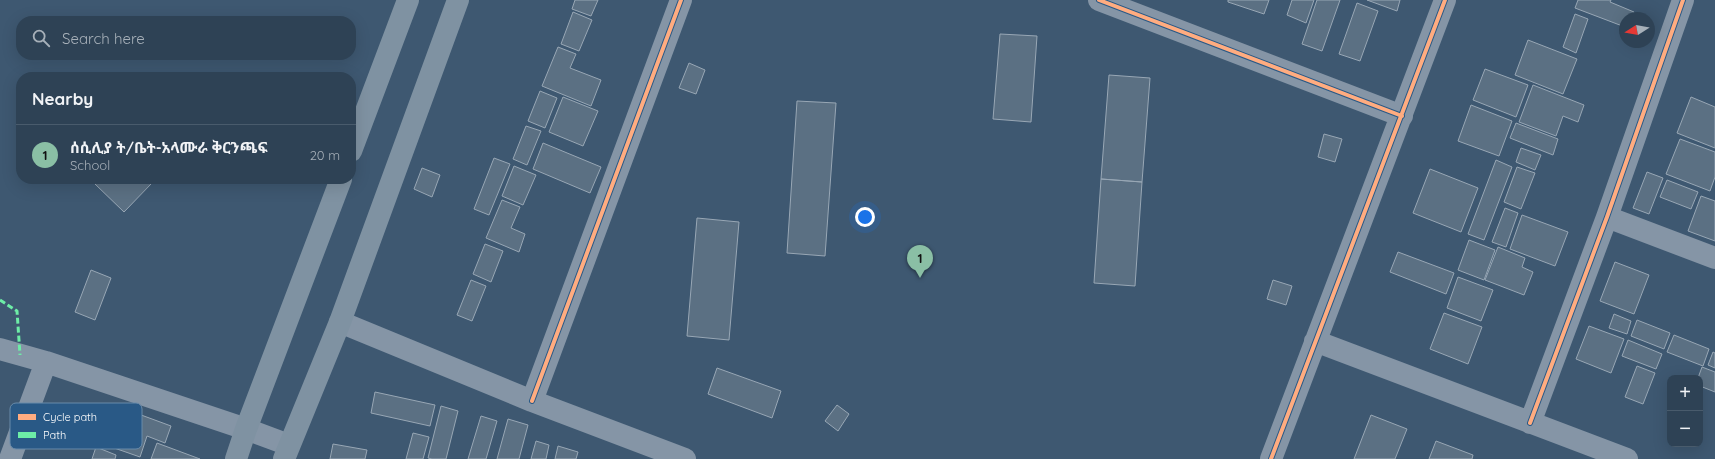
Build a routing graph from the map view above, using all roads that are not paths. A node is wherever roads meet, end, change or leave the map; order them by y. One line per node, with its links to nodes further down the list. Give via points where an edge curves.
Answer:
1 (408, 0): 8 (main road)
2 (458, 0): 12 (main road)
3 (681, 0): 16 (street)
4 (1099, 0): 7 (street)
5 (1445, 0): 7 (street)
6 (1683, 0): 10 (street)
7 (1402, 116): 13 (street)
8 (356, 139)
9 (339, 184): 19 (main road)
10 (1607, 217): 11 (street); 18 (street)
11 (1715, 258)
12 (340, 322): 16 (street); 21 (main road)
13 (1316, 341): 18 (street); 25 (street)
14 (0, 350): 15 (street)
15 (46, 362): 17 (street); 19 (street)
16 (532, 401): 24 (street)
17 (31, 403)
18 (1530, 423): 26 (street)
19 (246, 429): 21 (street); 23 (main road)
20 (14, 449): 22 (street)
21 (286, 452)
22 (10, 459)
23 (236, 459)
24 (685, 459)
25 (1271, 459)
26 (1627, 459)

